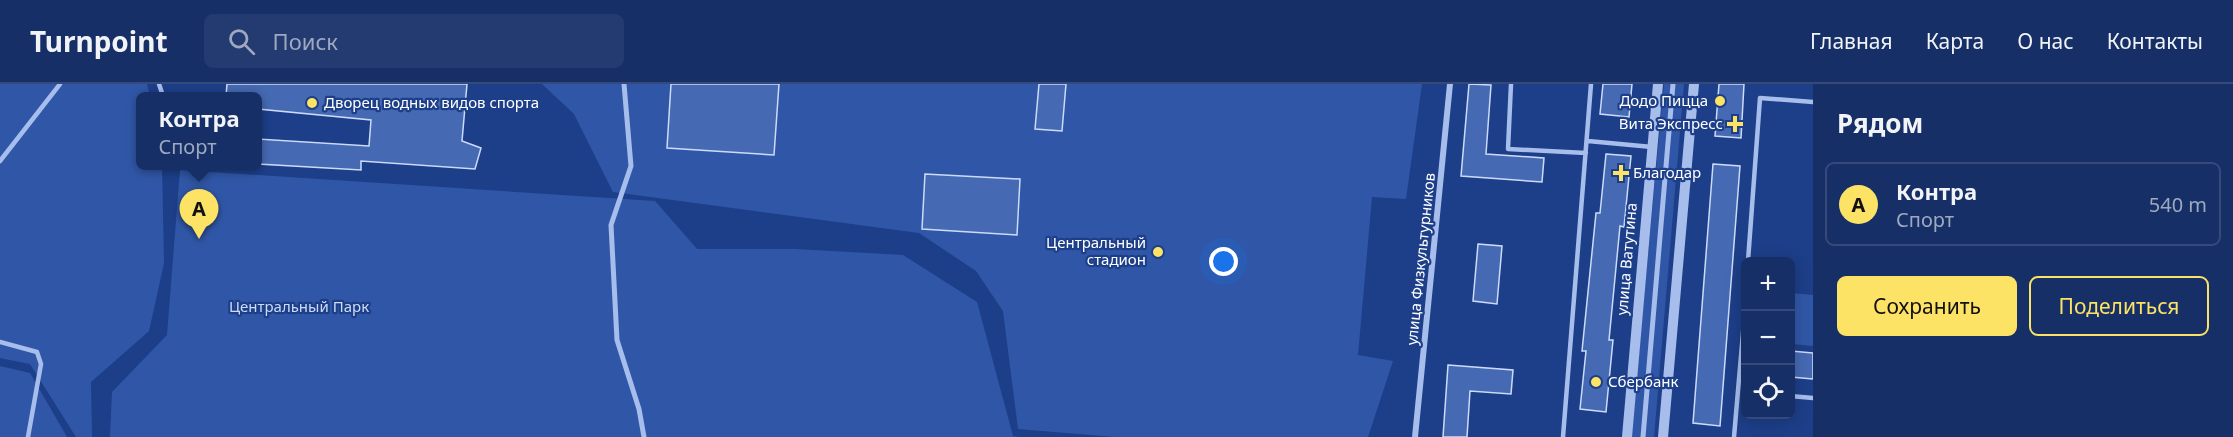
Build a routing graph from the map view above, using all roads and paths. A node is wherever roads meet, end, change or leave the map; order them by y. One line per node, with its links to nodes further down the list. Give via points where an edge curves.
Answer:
1 (60, 84): 13 (lane)
2 (624, 84): 22 (street, via 631,166 611,225 616,340)
3 (1450, 84): 23 (street, улица Физкультурников)
4 (1511, 84): 12 (lane, via 1508,148)
5 (1591, 84): 10 (lane)
6 (1658, 84): 11 (street, улица Ватутина)
7 (1673, 84): 26 (street)
8 (1694, 84): 27 (street)
9 (1813, 102): 14 (lane, via 1760,98)
10 (1588, 141): 11 (lane); 12 (lane)
11 (1652, 147): 25 (street, улица Ватутина)
12 (1586, 153): 24 (lane)
13 (0, 161)
14 (1748, 257)
15 (1745, 311): 17 (lane)
16 (0, 342): 21 (lane, via 37,352 41,364)
17 (1737, 391): 18 (lane); 28 (lane)
18 (1741, 391)
19 (1795, 396): 20 (lane)
20 (1813, 398)
21 (28, 437)
22 (645, 437)
23 (1415, 437)
24 (1563, 437)
25 (1627, 437)
26 (1643, 437)
27 (1663, 437)
28 (1734, 437)

